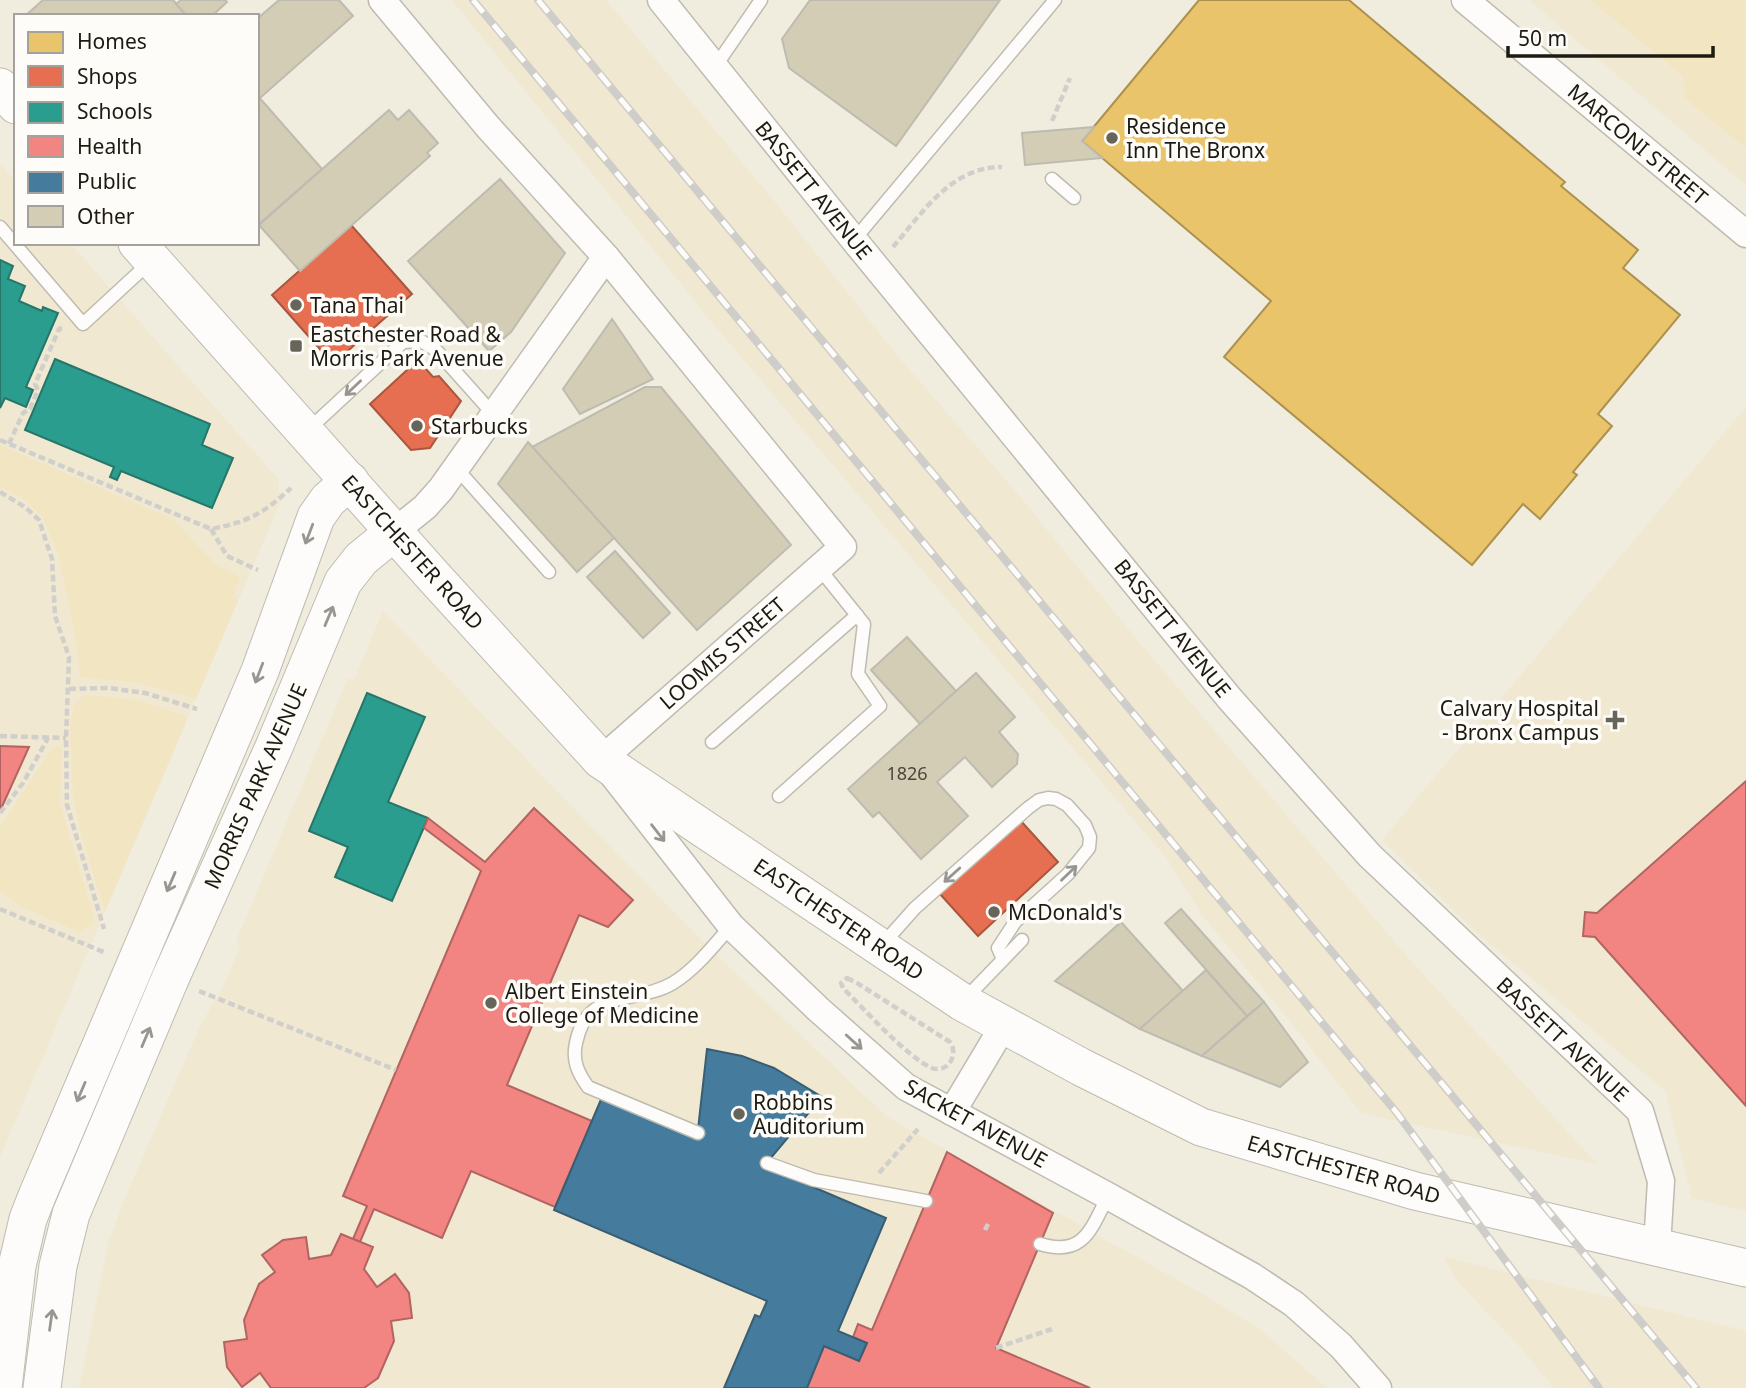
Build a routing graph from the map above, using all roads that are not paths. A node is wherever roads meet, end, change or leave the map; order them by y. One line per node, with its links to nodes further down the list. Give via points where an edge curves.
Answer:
1 (382, 0): 17 (street, via 488,127)
2 (661, 0): 6 (street, BASSETT AVENUE)
3 (761, 0): 6 (lane)
4 (1055, 0): 13 (lane)
5 (1465, 0): 12 (street, MARCONI STREET)
6 (715, 67): 13 (street, BASSETT AVENUE)
7 (0, 87): 8 (main road)
8 (14, 103)
9 (1052, 179): 10 (lane)
10 (1074, 198)
11 (0, 227): 14 (lane)
12 (1746, 234)
13 (854, 240): 41 (street, BASSETT AVENUE, via 1230,699 1370,856 1640,1111 1661,1181)
14 (14, 243)
15 (15, 245): 16 (lane, via 83,324)
16 (145, 252): 19 (main road, EASTCHESTER ROAD)
17 (606, 257): 18 (street, MORRIS PARK AVENUE); 23 (street, LOOMIS STREET, via 843,547)
18 (495, 415): 19 (lane, one-way to 19, via 436,349 421,341 403,342); 20 (street, MORRIS PARK AVENUE)
19 (306, 432): 21 (main road, EASTCHESTER ROAD)
20 (457, 468): 22 (street, MORRIS PARK AVENUE, via 425,507); 24 (lane)
21 (350, 481): 22 (main road, EASTCHESTER ROAD); 43 (main road, MORRIS PARK AVENUE, one-way to 43, via 316,517 260,671 28,1219 17,1266)
22 (394, 532): 27 (main road, EASTCHESTER ROAD); 44 (main road, MORRIS PARK AVENUE, one-way to 22, via 58,1266 71,1214 344,582 361,559)
23 (818, 568): 25 (lane); 27 (street, LOOMIS STREET)
24 (549, 572)
25 (857, 615): 26 (lane); 28 (lane, via 864,624 858,674 880,706)
26 (712, 742)
27 (601, 760): 29 (street, SACKET AVENUE, one-way to 29); 31 (main road, EASTCHESTER ROAD)
28 (779, 796)
29 (731, 926): 35 (street, SACKET AVENUE, one-way to 35, via 900,1083); 36 (lane, via 675,982 649,994 598,1005 584,1020 574,1052 577,1073 589,1087)
30 (1022, 940): 32 (lane)
31 (880, 947): 32 (lane, one-way to 31, via 998,948 1015,922 1068,874 1089,848 1090,837 1077,813 1056,799 1040,800 1028,808 915,908); 33 (main road, EASTCHESTER ROAD)
32 (1003, 959): 33 (lane)
33 (962, 1002): 34 (main road, EASTCHESTER ROAD)
34 (1004, 1025): 35 (street); 41 (main road, EASTCHESTER ROAD, via 1201,1127 1415,1191)
35 (952, 1112): 38 (street, SACKET AVENUE)
36 (698, 1133)
37 (767, 1163): 39 (lane, via 814,1180)
38 (1108, 1196): 40 (lane, via 1088,1234 1073,1246 1058,1250); 45 (street, SACKET AVENUE, via 1294,1304 1342,1346)
39 (926, 1201)
40 (1040, 1244)
41 (1657, 1245): 42 (main road, EASTCHESTER ROAD)
42 (1746, 1268)
43 (3, 1388)
44 (41, 1388)
45 (1378, 1388)

